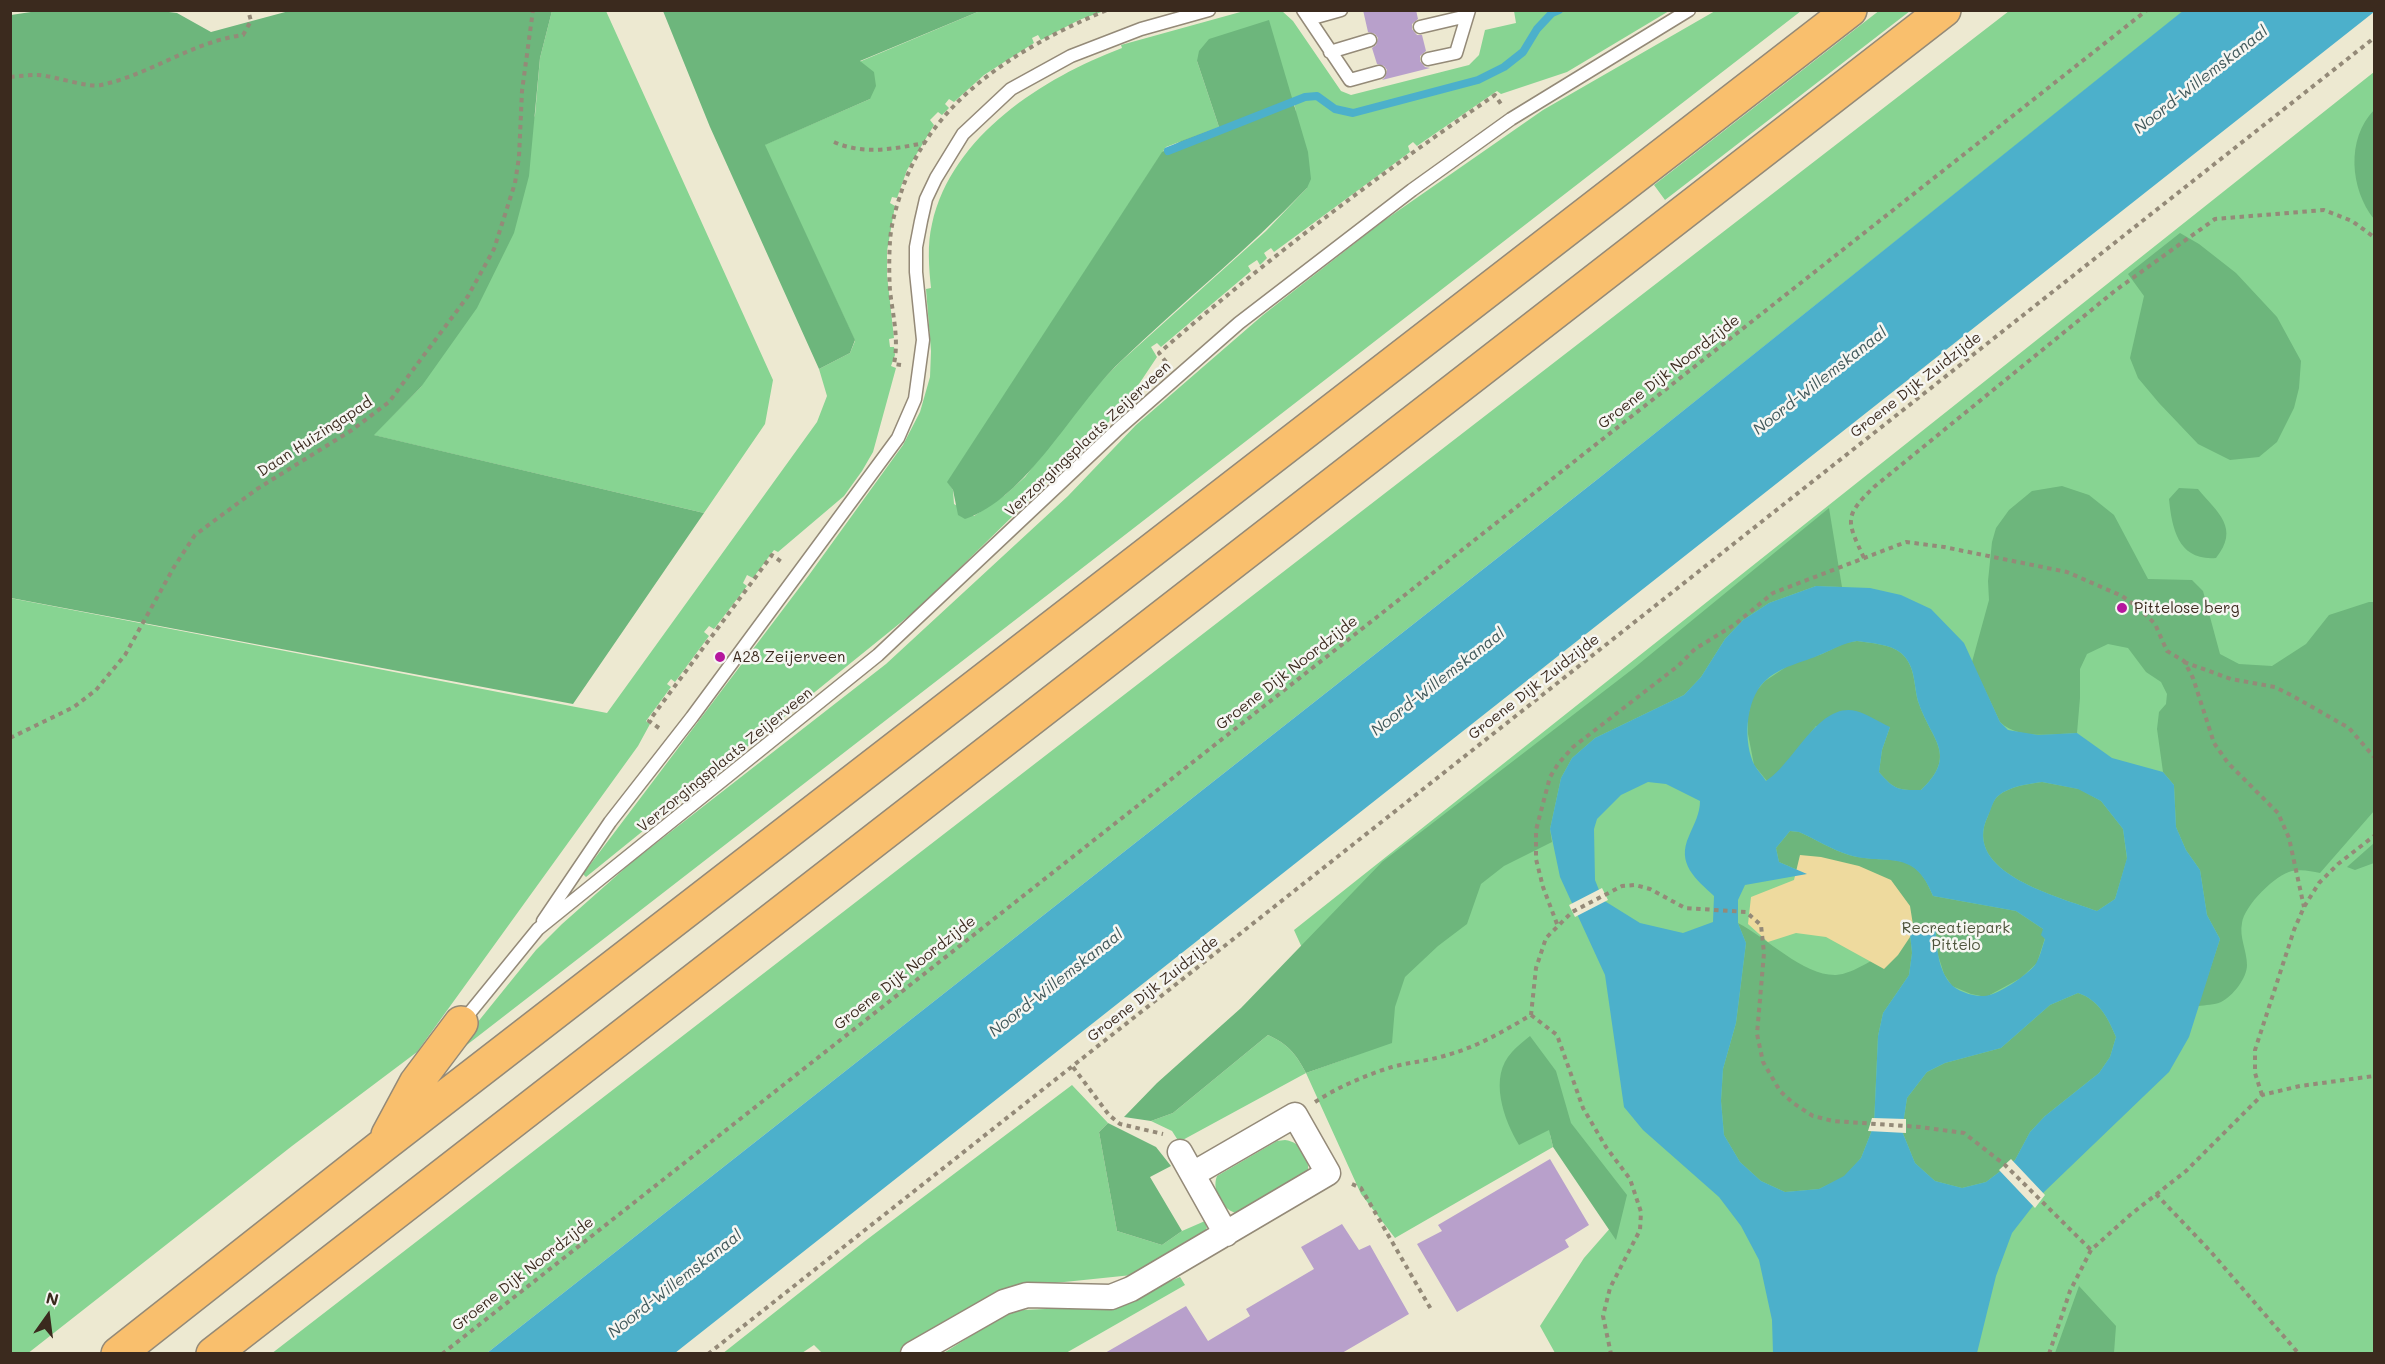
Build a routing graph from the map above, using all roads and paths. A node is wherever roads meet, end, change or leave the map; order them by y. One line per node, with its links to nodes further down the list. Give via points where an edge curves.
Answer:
1 (248, 10): 17 (path, via 251,21 243,35 220,38 118,81 97,86 38,75)
2 (533, 10): 26 (path, Daan Huizingapad, via 515,183 494,249 468,296 389,402 195,535 125,655 96,690 74,707)
3 (1209, 10): 24 (lane, Verzorgingsplaats Zeijerveen, via 1141,29 1071,56 1011,89 963,134 926,199 918,238 916,272 923,340 915,399 898,438)
4 (1341, 10): 10 (lane)
5 (1689, 10): 18 (lane, Verzorgingsplaats Zeijerveen)
6 (1850, 10): 39 (highway)
7 (1944, 10): 48 (highway)
8 (2147, 10): 49 (path, Groene Dijk Noordzijde)
9 (1468, 13): 11 (lane); 15 (lane, via 1456,52)
10 (1306, 15): 14 (lane)
11 (1420, 27)
12 (2374, 38): 35 (path, Groene Dijk Zuidzijde)
13 (1370, 40): 14 (lane)
14 (1330, 52): 16 (lane, via 1350,80)
15 (1428, 59)
16 (1378, 72)
17 (10, 77)
18 (1511, 119): 22 (lane, Verzorgingsplaats Zeijerveen, via 1276,293); 22 (path, via 1495,95 1332,211 1159,353)
19 (834, 142): 20 (path, via 846,148 884,150)
20 (924, 143)
21 (2374, 237): 23 (path, via 2352,221 2324,210 2215,219 2116,290 1874,487 1854,507 1850,529)
22 (1178, 376): 32 (lane, Verzorgingsplaats Zeijerveen, via 878,655)
23 (1864, 558): 25 (path, via 1906,542 2067,573 2139,608 2155,624 2167,651); 31 (path, via 1773,593 1734,625 1695,649 1573,747 1558,764 1547,786 1536,830 1536,859)
24 (798, 573): 27 (lane, Verzorgingsplaats Zeijerveen); 27 (path, via 772,555 649,721)
25 (2184, 662): 28 (path, via 2291,695 2349,728); 30 (path, via 2197,688 2214,743 2228,763 2278,813 2289,838)
26 (10, 738)
27 (674, 739): 32 (lane, Verzorgingsplaats Zeijerveen, via 610,822)
28 (2374, 757)
29 (2374, 836): 30 (path, via 2338,864)
30 (2304, 906): 37 (path, via 2254,1050 2255,1073)
31 (1557, 924): 33 (path, via 1546,938 1536,968); 45 (path, via 1608,892 1635,885 1685,908 1746,912 1761,925 1764,953 1757,1034 1763,1062 1780,1091 1793,1104 1813,1116 1833,1121 1964,1133 2005,1165)
32 (538, 929): 34 (lane, Verzorgingsplaats Zeijerveen)
33 (1531, 1015): 38 (path, via 1499,1035 1448,1055 1391,1068 1344,1087); 52 (path, via 1557,1035 1583,1108 1630,1179 1641,1212 1640,1230 1610,1288 1603,1316)
34 (461, 1023): 39 (highway, via 416,1083)
35 (1073, 1067): 40 (path, via 1108,1115 1120,1124 1159,1131); 50 (path, Groene Dijk Zuidzijde)
36 (2374, 1076): 37 (path)
37 (2262, 1095): 43 (path, via 2186,1171)
38 (1295, 1115): 41 (street); 42 (street)
39 (382, 1146): 47 (highway)
40 (1180, 1152): 42 (street)
41 (1328, 1173): 44 (street); 46 (path, via 1361,1188)
42 (1193, 1174): 44 (street)
43 (2156, 1194): 45 (path); 54 (path)
44 (1226, 1234): 51 (street, via 1111,1297 1028,1295 1004,1302)
45 (2091, 1250): 53 (path, via 2070,1291)
46 (1432, 1311)
47 (118, 1353)
48 (213, 1353)
49 (441, 1353)
50 (708, 1353)
51 (913, 1353)
52 (1611, 1353)
53 (2049, 1353)
54 (2299, 1353)

